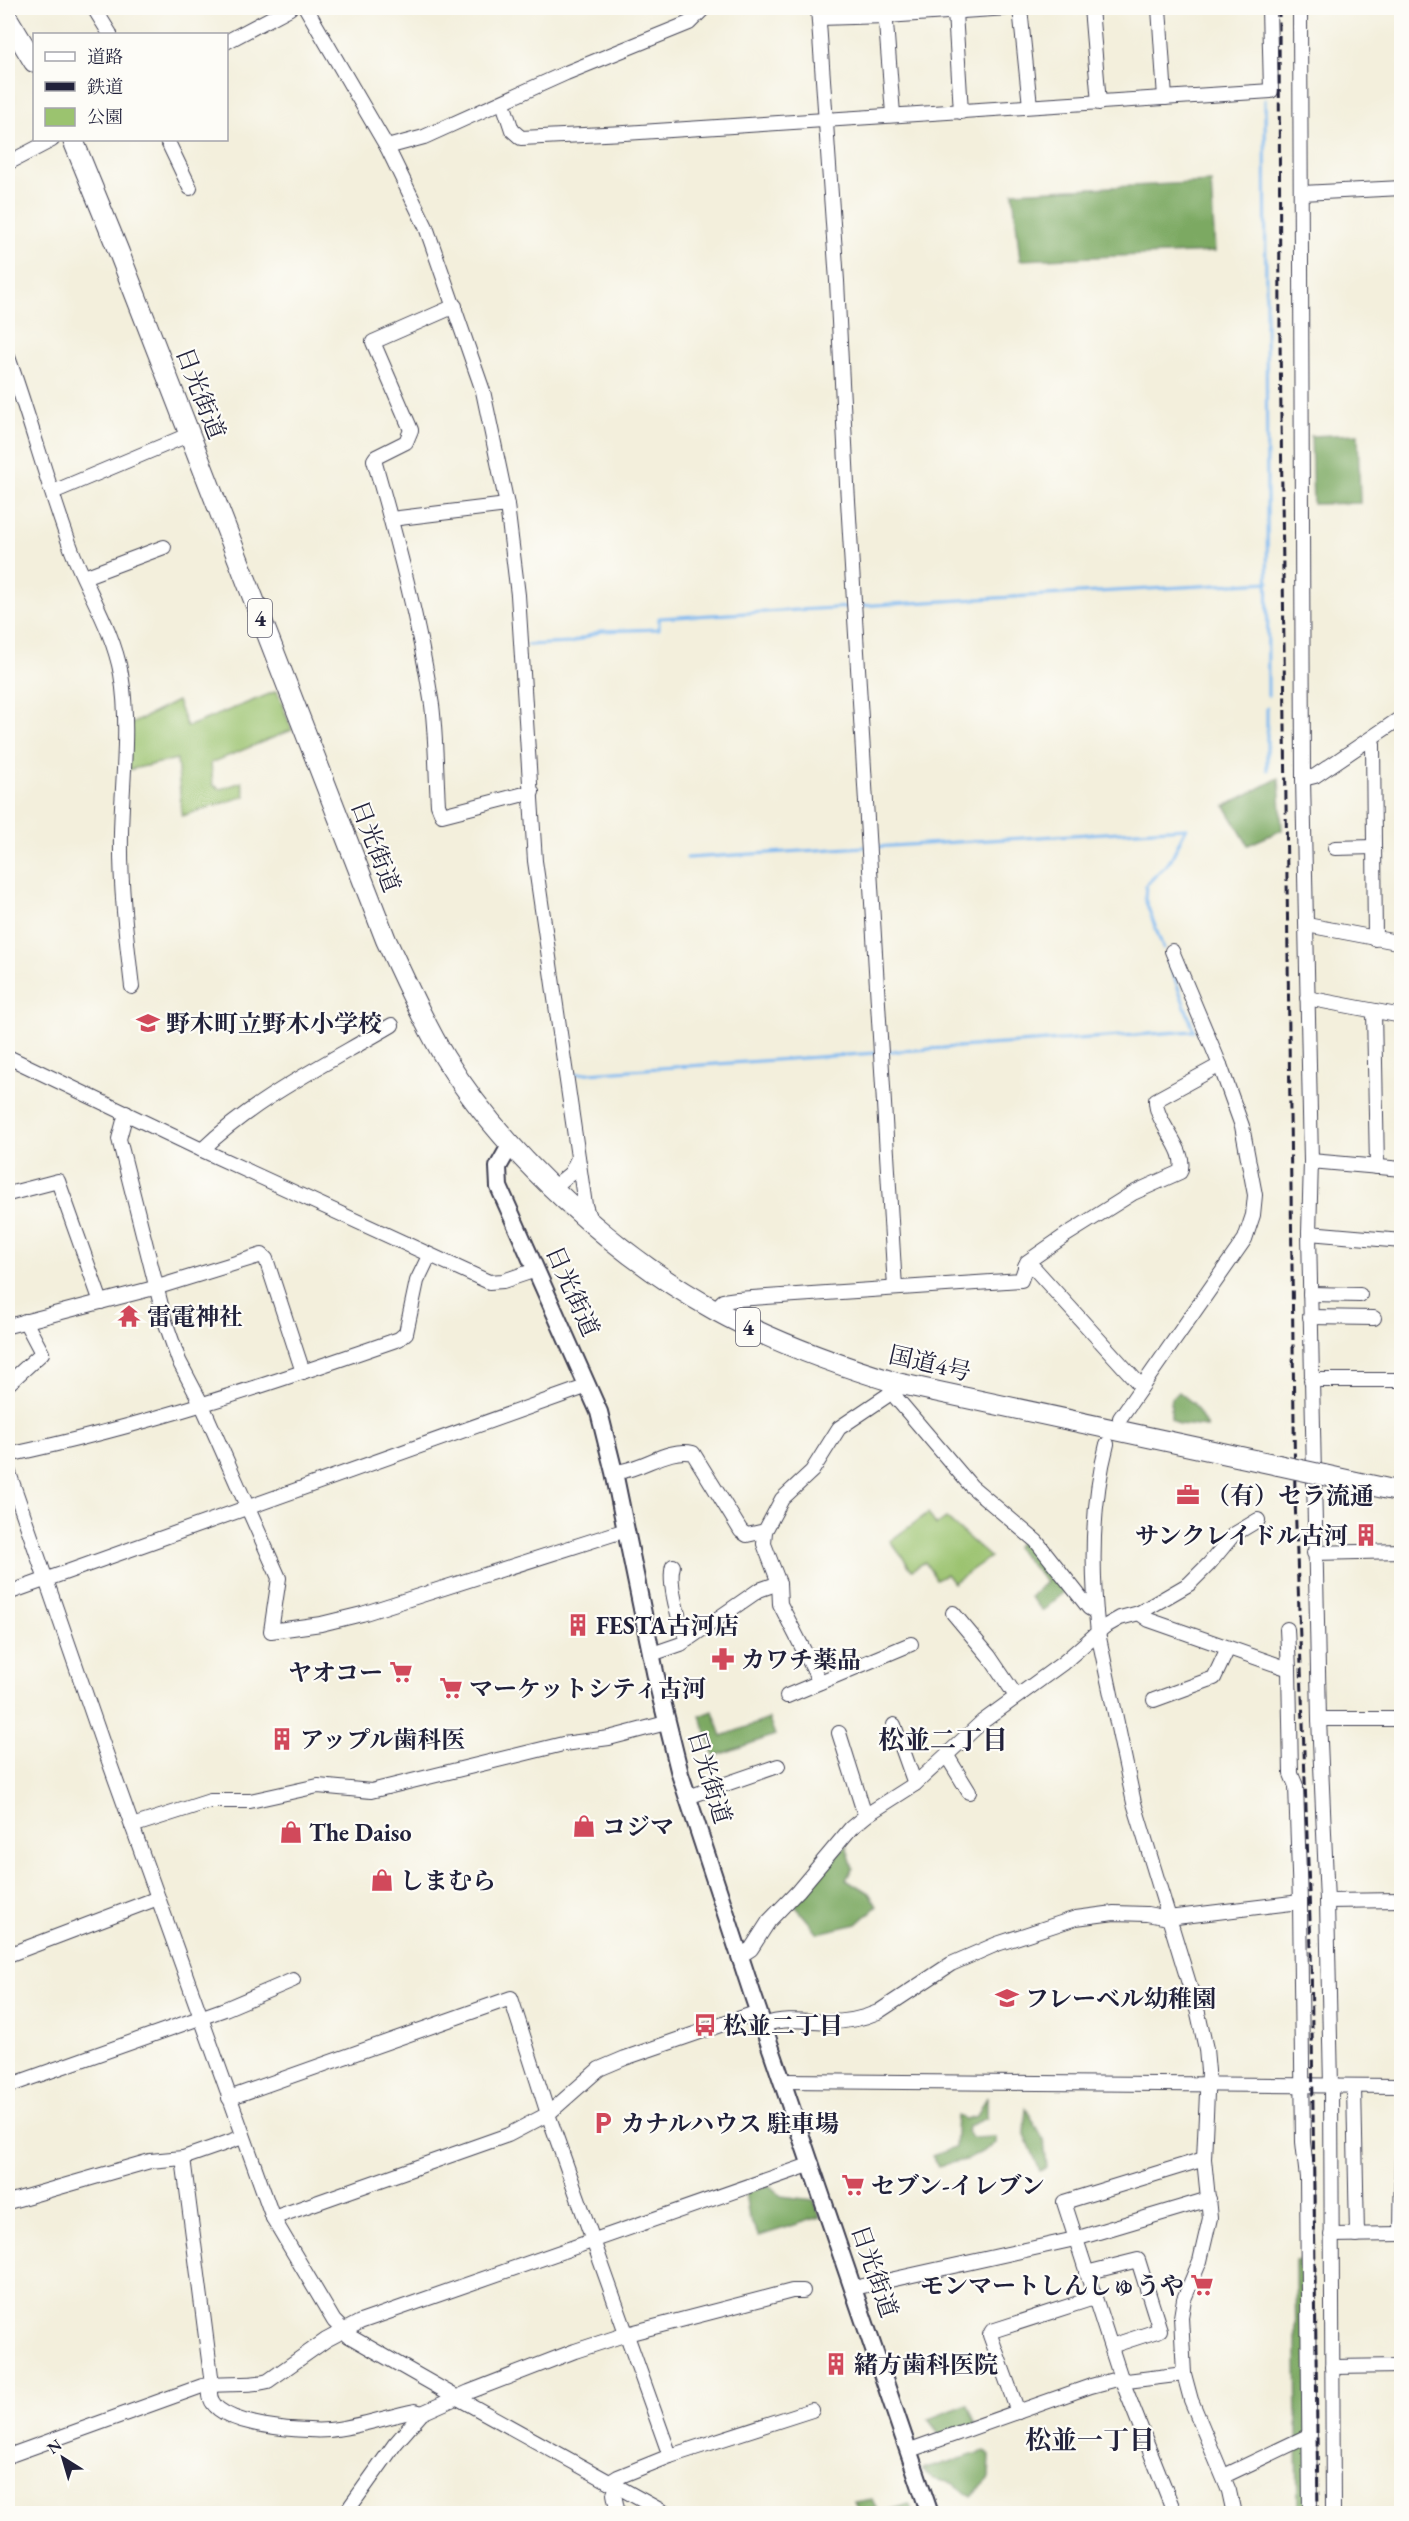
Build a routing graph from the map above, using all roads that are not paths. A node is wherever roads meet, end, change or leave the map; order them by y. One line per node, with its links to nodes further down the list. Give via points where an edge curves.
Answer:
1 (94, 8): 15 (street)
2 (290, 8): 16 (street)
3 (306, 8): 28 (street)
4 (704, 8): 19 (street, via 689,23)
5 (1008, 8): 12 (street)
6 (1020, 8): 21 (street)
7 (1091, 8): 20 (street)
8 (1159, 8): 18 (street)
9 (1269, 8): 18 (street, via 1271,91)
10 (1300, 8): 32 (street)
11 (886, 12): 12 (street); 13 (street); 23 (street)
12 (956, 12): 22 (street)
13 (819, 13): 24 (street)
14 (8, 19): 17 (highway)
15 (109, 33)
16 (228, 41)
17 (33, 60)
18 (1165, 98): 20 (street)
19 (503, 103): 24 (street, via 512,130 520,138); 28 (street, via 424,137)
20 (1099, 103): 21 (street)
21 (1030, 106): 22 (street)
22 (961, 112): 23 (street)
23 (893, 114): 24 (street)
24 (825, 120): 74 (street)
25 (50, 141): 29 (street)
26 (73, 141): 59 (highway, 日光街道 / 4, via 386,940 445,1058)
27 (166, 141): 30 (street)
28 (387, 147): 33 (street, via 426,227)
29 (8, 163)
30 (190, 188)
31 (1401, 188): 32 (street)
32 (1302, 193): 43 (street)
33 (455, 306): 37 (street, via 483,391); 38 (street, via 373,342 411,430 406,442 374,460)
34 (8, 357): 36 (street)
35 (181, 438): 36 (street)
36 (53, 492): 40 (street)
37 (507, 505): 38 (street); 44 (street, via 518,595)
38 (391, 519): 44 (street, via 432,706 438,805 442,815)
39 (164, 547): 40 (street)
40 (84, 577): 51 (street, via 120,673 124,732 121,880)
41 (1401, 717): 42 (street)
42 (1371, 739): 43 (street, via 1315,777); 45 (street)
43 (1303, 779): 47 (street)
44 (532, 792): 61 (street, via 536,861)
45 (1374, 847): 46 (street); 48 (street)
46 (1335, 848)
47 (1307, 925): 48 (street); 52 (street)
48 (1375, 939): 49 (street)
49 (1401, 943)
50 (1172, 951): 57 (street)
51 (132, 987)
52 (1307, 998): 53 (street); 62 (street)
53 (1374, 1011): 54 (street); 63 (street)
54 (1401, 1016)
55 (392, 1025): 60 (street, via 267,1099)
56 (8, 1057): 58 (street)
57 (1220, 1065): 71 (street, via 1156,1100 1160,1117 1181,1158 1180,1172 1133,1193); 88 (street, via 1242,1126 1255,1195 1253,1215 1245,1239)
58 (126, 1113): 60 (street); 73 (street, via 119,1139)
59 (511, 1144): 65 (highway, 国道4号 / 4); 72 (main road, 日光街道, via 498,1167 498,1187)
60 (202, 1150): 70 (street)
61 (578, 1158): 65 (street, via 571,1173); 67 (street)
62 (1311, 1161): 63 (street); 68 (street)
63 (1377, 1167): 64 (street)
64 (1401, 1169)
65 (554, 1187): 67 (highway, 国道4号 / 4)
66 (8, 1194): 77 (street, via 58,1180)
67 (590, 1221): 78 (highway, 国道4号 / 4, via 667,1281)
68 (1309, 1233): 69 (street); 75 (street)
69 (1401, 1241)
70 (429, 1256): 72 (street, via 489,1282); 83 (street, via 417,1281 406,1333 399,1340)
71 (1025, 1266): 74 (street, via 1021,1280 1017,1281); 88 (street, via 1035,1269)
72 (536, 1270): 87 (main road, 日光街道)
73 (158, 1287): 77 (street); 83 (street, via 262,1255); 90 (street, via 179,1361)
74 (895, 1288): 78 (street, via 736,1299 723,1301)
75 (1310, 1294): 76 (street); 79 (street)
76 (1360, 1295)
77 (101, 1302): 81 (street)
78 (714, 1310): 89 (highway, 国道4号 / 4, via 818,1358)
79 (1310, 1317): 80 (street); 84 (street)
80 (1374, 1318)
81 (25, 1321): 82 (street); 86 (street, via 42,1353)
82 (8, 1326)
83 (303, 1372): 90 (street)
84 (1311, 1380): 85 (street); 102 (street)
85 (1401, 1380)
86 (8, 1384)
87 (588, 1386): 95 (main road, 日光街道, via 599,1412); 97 (street)
88 (1141, 1386): 91 (street)
89 (895, 1387): 96 (highway, 国道4号 / 4, bridge); 100 (street, via 839,1428 812,1471 782,1499); 107 (street, via 897,1399 970,1486 1036,1541)
90 (202, 1405): 93 (street); 97 (street)
91 (1120, 1418)
92 (1107, 1443): 107 (street, via 1095,1499)
93 (8, 1455)
94 (8, 1470): 104 (street)
95 (614, 1472): 99 (main road, 日光街道); 100 (street, via 628,1471 678,1452 693,1454 741,1531 747,1535)
96 (1401, 1492)
97 (249, 1508): 99 (street, via 279,1578 271,1632 362,1614); 104 (street)
98 (1258, 1520): 109 (street, via 1233,1535 1189,1584)
99 (626, 1530): 115 (main road, 日光街道)
100 (765, 1532): 105 (street, via 764,1544)
101 (1401, 1551): 102 (street)
102 (1314, 1553): 121 (street)
103 (673, 1566): 112 (street, via 671,1578)
104 (46, 1580): 106 (street); 132 (street)
105 (779, 1583): 112 (street, via 759,1590); 117 (street, via 780,1604)
106 (8, 1593)
107 (1096, 1612): 111 (street)
108 (953, 1613): 119 (street)
109 (1138, 1613): 111 (street, via 1110,1623); 114 (street)
110 (1287, 1629): 116 (street)
111 (1098, 1633): 119 (street); 137 (street, via 1134,1803)
112 (688, 1639): 115 (street)
113 (911, 1644): 117 (street)
114 (1228, 1648): 116 (street); 120 (street, via 1214,1678)
115 (651, 1654): 123 (main road, 日光街道)
116 (1289, 1669): 136 (street)
117 (820, 1682): 118 (street)
118 (787, 1696)
119 (1016, 1696): 126 (street)
120 (1154, 1700)
121 (1318, 1719): 122 (street); 135 (street)
122 (1401, 1719)
123 (666, 1723): 130 (main road, 日光街道); 132 (street, via 371,1791 318,1785 250,1801 210,1801)
124 (894, 1725): 128 (street)
125 (839, 1732): 131 (street, via 863,1809)
126 (946, 1756): 128 (street); 129 (street)
127 (778, 1766): 130 (street)
128 (915, 1784): 131 (street)
129 (969, 1792)
130 (688, 1797): 139 (main road, 日光街道)
131 (868, 1814): 139 (street, via 769,1921 751,1949)
132 (132, 1826): 133 (street)
133 (158, 1898): 138 (street); 141 (street)
134 (1401, 1900): 135 (street)
135 (1327, 1901): 148 (street)
136 (1300, 1902): 137 (street); 147 (street)
137 (1168, 1918): 142 (street, via 1114,1913 1076,1918 951,1964 865,2017 830,2022); 144 (street, via 1198,2013 1206,2049)
138 (8, 1955)
139 (740, 1956): 142 (main road, 日光街道)
140 (293, 1980): 141 (street)
141 (201, 2017): 146 (street); 150 (street)
142 (761, 2019): 143 (main road, 日光街道); 151 (street, via 599,2069)
143 (783, 2081): 144 (street); 156 (main road, 日光街道)
144 (1207, 2085): 147 (street); 155 (street)
145 (1401, 2085): 149 (street)
146 (8, 2086)
147 (1301, 2086): 148 (street); 181 (street, via 1307,2188)
148 (1330, 2086): 149 (street); 161 (street)
149 (1354, 2086): 162 (street)
150 (229, 2098): 151 (street, via 511,1998); 152 (street)
151 (549, 2114): 159 (street, via 508,2135); 164 (street)
152 (243, 2137): 154 (street); 159 (street)
153 (1401, 2153): 160 (street)
154 (183, 2158): 158 (street, via 150,2162); 176 (street)
155 (1204, 2159): 157 (street); 163 (street, via 1064,2202)
156 (812, 2164): 164 (street); 166 (main road, 日光街道)
157 (1209, 2199): 163 (street); 174 (street, via 1206,2237 1181,2317)
158 (8, 2202)
159 (273, 2218): 169 (street)
160 (1401, 2234): 162 (street)
161 (1331, 2235): 162 (street); 173 (street)
162 (1357, 2235)
163 (1075, 2239): 165 (street); 166 (street)
164 (593, 2240): 169 (street); 170 (street)
165 (1086, 2273): 168 (street); 171 (street, via 1138,2260 1160,2330)
166 (854, 2288): 182 (main road, 日光街道)
167 (802, 2291): 170 (street)
168 (1094, 2298): 171 (street); 179 (street, via 992,2331 990,2335)
169 (342, 2330): 176 (street, via 268,2381); 177 (street)
170 (627, 2334): 177 (street); 184 (street)
171 (1111, 2346): 175 (street)
172 (1401, 2366): 173 (street)
173 (1332, 2367): 194 (street)
174 (1184, 2374): 175 (street); 185 (street)
175 (1121, 2379): 179 (street); 192 (street)
176 (212, 2384): 180 (street, via 210,2395 218,2414 261,2424 308,2430 349,2427 415,2411); 183 (street)
177 (456, 2397): 180 (street); 186 (street)
178 (812, 2410): 184 (street)
179 (1018, 2412): 182 (street)
180 (422, 2413): 188 (street)
181 (1310, 2435): 185 (street); 193 (street)
182 (910, 2450): 191 (main road, 日光街道)
183 (8, 2456)
184 (670, 2457): 186 (street, via 618,2476)
185 (1224, 2476): 187 (street)
186 (614, 2484): 189 (street); 190 (street)
187 (1233, 2513)
188 (345, 2514)
189 (618, 2514)
190 (668, 2514)
191 (930, 2514)
192 (1175, 2514)
193 (1310, 2514)
194 (1333, 2514)

